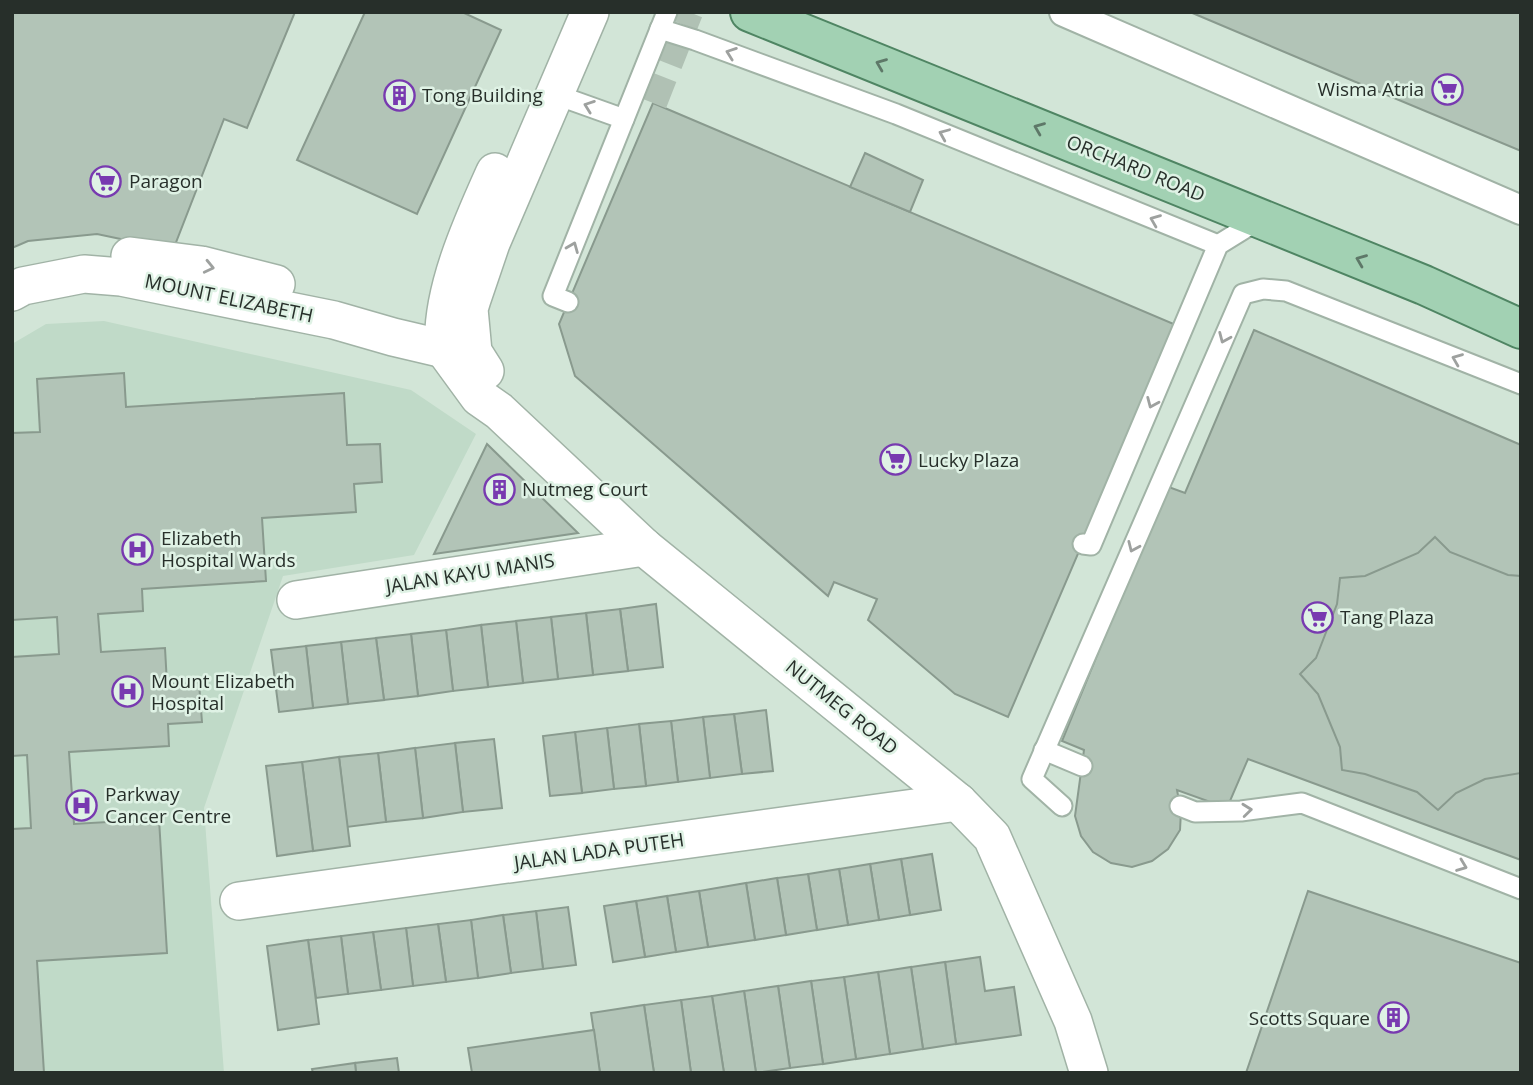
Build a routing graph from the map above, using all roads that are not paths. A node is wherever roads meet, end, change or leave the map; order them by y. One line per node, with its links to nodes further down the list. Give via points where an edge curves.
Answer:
1 (569, 12): 16 (street, via 470,226)
2 (590, 12): 6 (street)
3 (750, 12): 9 (main road, ORCHARD ROAD, one-way to 3)
4 (1064, 12): 8 (street)
5 (663, 21): 7 (lane); 10 (lane, one-way to 5, via 896,114 695,40)
6 (554, 94): 7 (lane, one-way to 6); 16 (street, via 491,243)
7 (624, 119): 13 (lane, one-way to 7, via 553,296)
8 (1521, 211)
9 (1261, 219): 10 (lane); 15 (main road, ORCHARD ROAD, one-way to 9)
10 (1218, 246): 18 (lane, one-way to 18, via 1091,545)
11 (12, 271): 14 (street, MOUNT ELIZABETH, one-way to 14, via 62,257 142,256 201,265)
12 (12, 292): 14 (street, MOUNT ELIZABETH, via 84,274)
13 (568, 302)
14 (337, 310): 16 (street, MOUNT ELIZABETH)
15 (1521, 329)
16 (458, 340): 19 (street, NUTMEG ROAD, via 479,397)
17 (1521, 384): 21 (lane, one-way to 21, via 1286,291 1263,289 1243,294)
18 (1083, 544)
19 (644, 547): 20 (street, JALAN KAYU MANIS); 23 (street, NUTMEG ROAD)
20 (296, 600)
21 (1044, 750): 22 (lane); 24 (lane, via 1032,779)
22 (1082, 766)
23 (958, 802): 27 (street, JALAN LADA PUTEH); 28 (street, NUTMEG ROAD, via 992,837 1073,1021)
24 (1062, 806)
25 (1180, 806): 26 (lane, one-way to 26, via 1195,812 1241,811 1302,803)
26 (1521, 889)
27 (239, 901)
28 (1088, 1073)

